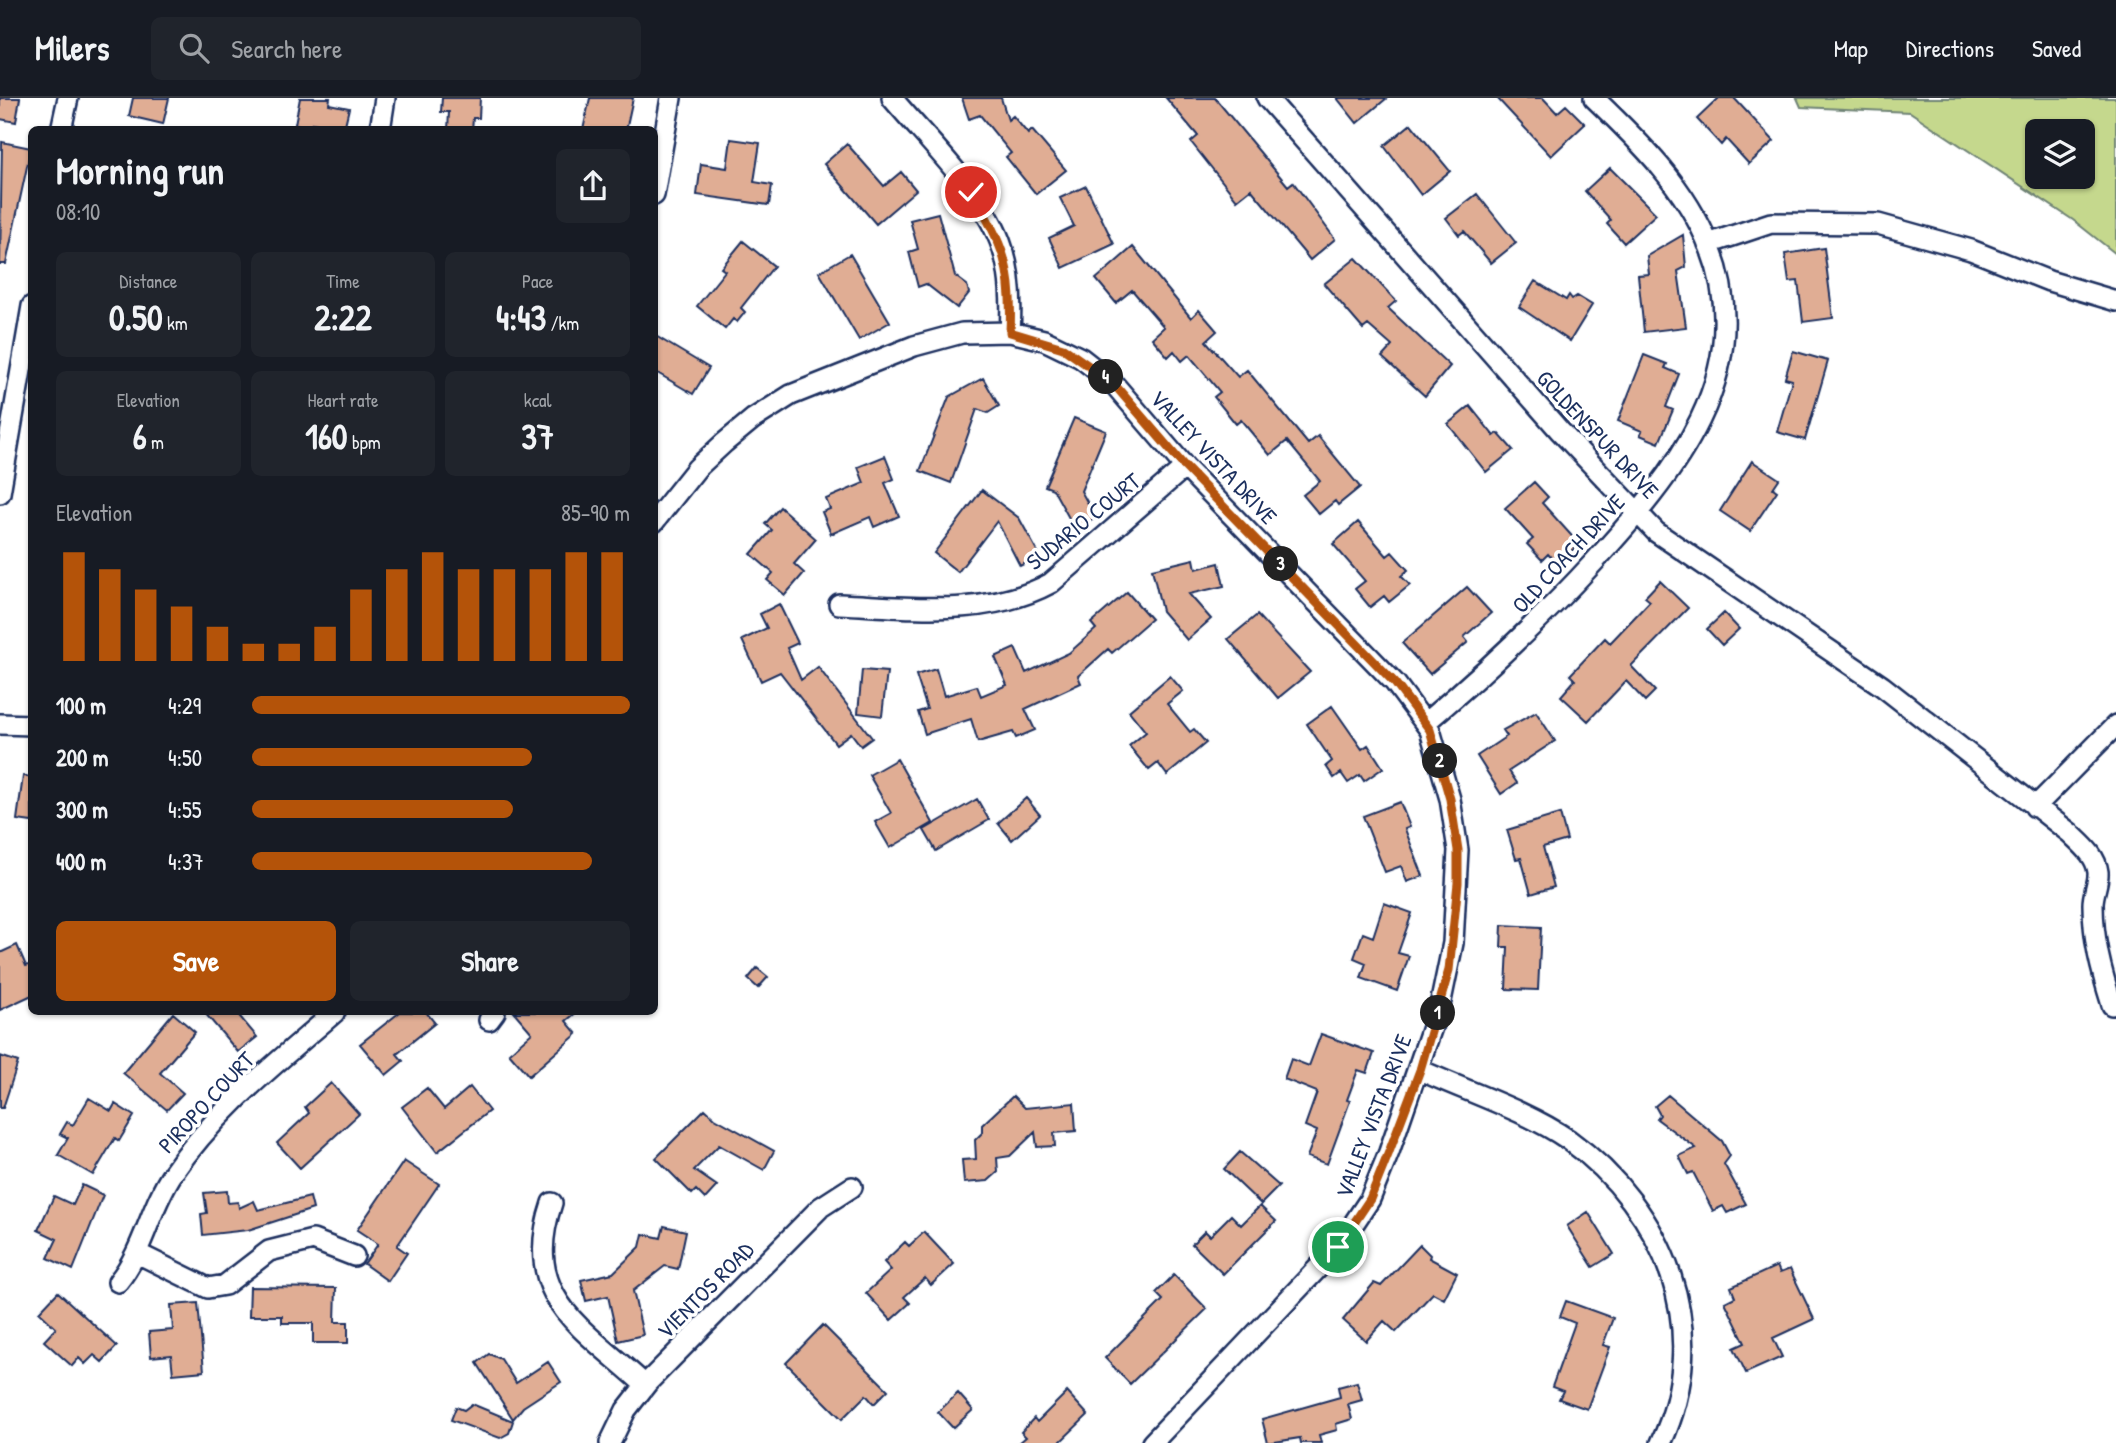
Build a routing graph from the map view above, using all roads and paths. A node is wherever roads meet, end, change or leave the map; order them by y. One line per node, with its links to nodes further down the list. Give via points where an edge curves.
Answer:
1 (68, 98): 7 (street)
2 (386, 98): 8 (street)
3 (671, 98): 9 (street)
4 (892, 98): 13 (street, via 971,192 994,228 1007,265)
5 (1267, 98): 16 (street, GOLDENSPUR DRIVE)
6 (1594, 98): 10 (street, OLD COACH DRIVE, via 1671,180)
7 (62, 126)
8 (381, 126)
9 (658, 172)
10 (1708, 244): 11 (street, via 1771,223 1878,224 1971,250); 16 (street, OLD COACH DRIVE, via 1722,291 1724,317 1716,377 1683,455)
11 (2116, 301)
12 (28, 329): 15 (street)
13 (1010, 332): 14 (street, VALLEY VISTA DRIVE, via 1063,348 1097,370); 17 (street, VALLEY VISTA DRIVE, via 942,337 791,395 724,443 697,468)
14 (1185, 467): 18 (street, SUDARIO COURT, via 1051,583 1027,596 1000,604 947,608); 19 (street, VALLEY VISTA DRIVE, via 1345,629)
15 (0, 493)
16 (1639, 514): 19 (street, OLD COACH DRIVE, via 1545,616); 23 (street, GOLDENSPUR DRIVE, via 1674,546 1882,686)
17 (658, 517)
18 (839, 604)
19 (1425, 723): 26 (street, VALLEY VISTA DRIVE, via 1450,799 1458,883 1449,970)
20 (0, 724): 21 (street)
21 (28, 725)
22 (2116, 725): 23 (street)
23 (2035, 807): 24 (street, GOLDENSPUR DRIVE, via 2092,855 2098,873 2093,930)
24 (2112, 1005)
25 (332, 1015): 29 (street, PIROPO COURT, via 245,1090 188,1152 157,1201)
26 (1420, 1070): 33 (street, via 1567,1139 1607,1170 1640,1210 1664,1255 1682,1329 1680,1380); 35 (street, VALLEY VISTA DRIVE, via 1361,1215 1288,1303)
27 (852, 1187): 32 (street, VIENTOS ROAD, via 821,1207)
28 (552, 1203): 32 (street, via 542,1232 541,1263 549,1289 564,1309)
29 (137, 1253): 30 (street, via 208,1288 225,1284 269,1251 313,1241); 31 (street, PIROPO COURT)
30 (354, 1256)
31 (118, 1282)
32 (645, 1385): 34 (street, VIENTOS ROAD)
33 (1663, 1442)
34 (610, 1443)
35 (1152, 1443)

